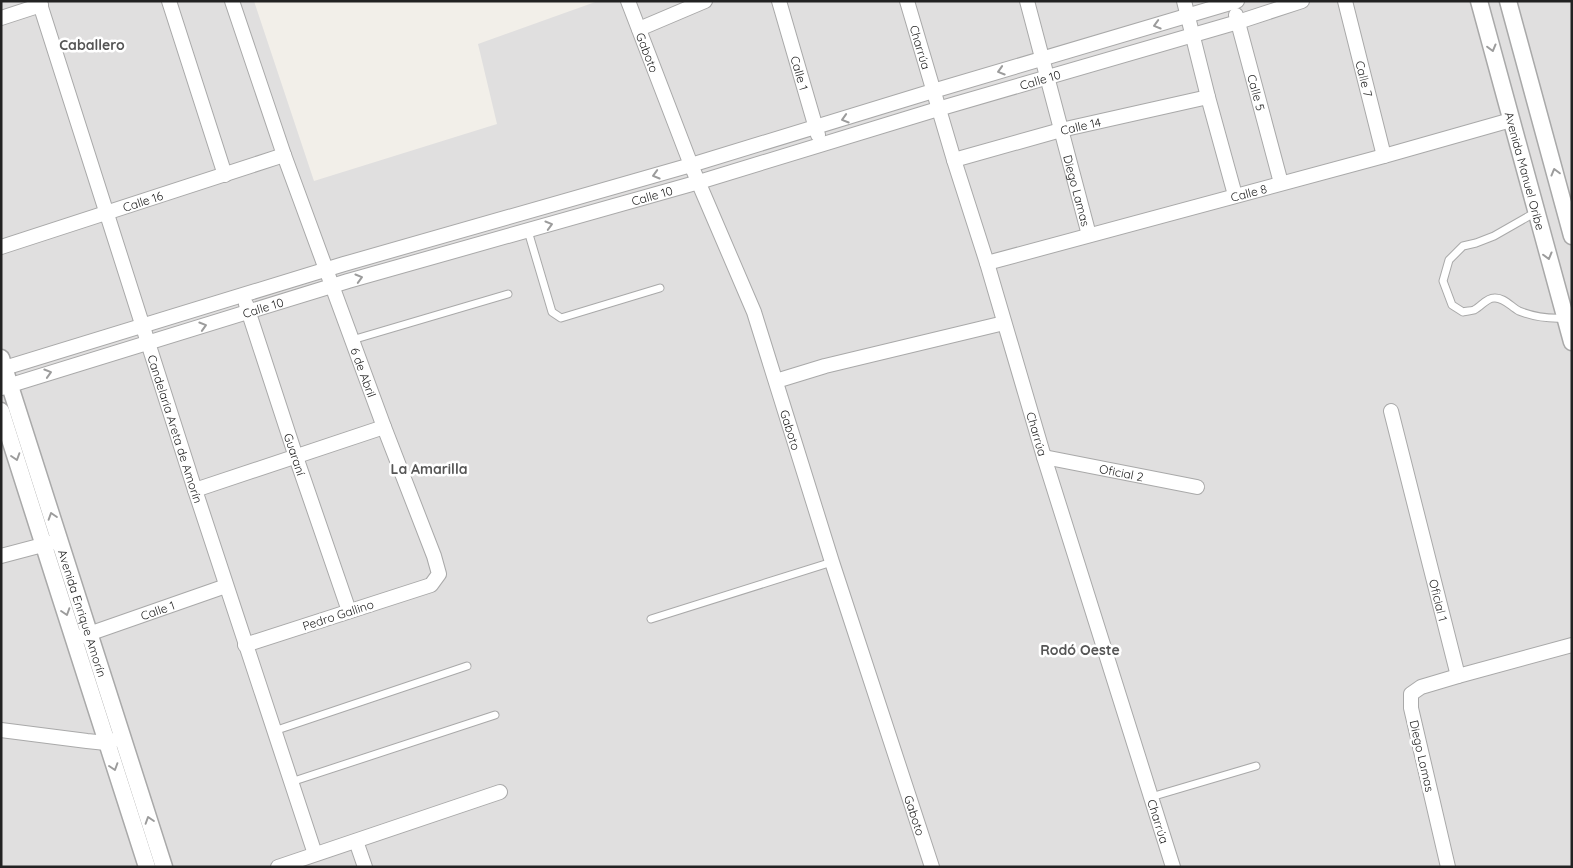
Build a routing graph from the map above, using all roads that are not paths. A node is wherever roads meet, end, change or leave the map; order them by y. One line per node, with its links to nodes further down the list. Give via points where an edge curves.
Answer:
1 (169, 1): 33 (street)
2 (232, 1): 29 (street, 6 de Abril)
3 (628, 1): 18 (street, Gaboto)
4 (705, 1): 18 (street)
5 (779, 1): 26 (street, Calle 1)
6 (907, 1): 22 (street, Charrúa)
7 (1027, 1): 20 (street, Diego Lamas)
8 (1184, 1): 15 (street)
9 (1302, 1): 17 (street, Calle 10)
10 (1345, 1): 30 (street, Calle 7)
11 (1479, 1): 25 (street, Avenida Manuel Oribe, one-way to 25)
12 (1508, 1): 37 (street, one-way to 12)
13 (1234, 2): 15 (street, Calle 10); 17 (street, Calle 5)
14 (40, 3): 16 (street); 39 (street, Candelaria Areta de Amorín)
15 (1187, 16): 19 (street); 20 (street, Calle 10, one-way to 20)
16 (1, 18)
17 (1238, 22): 19 (street, Calle 10); 35 (street, Calle 5)
18 (639, 29): 32 (street, Gaboto)
19 (1193, 35): 21 (street, Calle 10); 23 (street)
20 (1042, 59): 21 (street, Diego Lamas); 22 (street, Calle 10, one-way to 22)
21 (1048, 77): 24 (street, Calle 10); 27 (street, Diego Lamas)
22 (933, 91): 24 (street, Charrúa); 26 (street, Calle 10, one-way to 26)
23 (1208, 97): 27 (street, Calle 14); 36 (street)
24 (938, 109): 28 (street, Calle 10); 31 (street, Charrúa)
25 (1511, 120): 30 (street, Calle 8); 38 (street, Avenida Manuel Oribe)
26 (816, 128): 28 (street, Calle 1); 32 (street, Calle 10)
27 (1061, 130): 31 (street, Calle 14); 41 (street, Diego Lamas)
28 (821, 145): 34 (street, Calle 10)
29 (284, 156): 33 (street, Calle 16); 45 (street, 6 de Abril)
30 (1384, 156): 35 (street, Calle 8)
31 (954, 160): 44 (street, Charrúa)
32 (691, 166): 34 (street, Gaboto); 45 (street, Calle 10, one-way to 45)
33 (226, 175): 39 (street, Calle 16)
34 (699, 182): 40 (street, Calle 10, one-way to 34); 58 (street, Gaboto, via 754,312)
35 (1281, 183): 36 (street, Calle 8)
36 (1235, 195): 41 (street, Calle 8)
37 (1568, 204): 42 (street)
38 (1536, 212): 51 (street, Avenida Manuel Oribe, one-way to 51); 51 (lane, via 1494,236 1463,246 1449,260 1443,282 1452,305 1463,312 1474,310 1494,298 1532,315 1548,319)
39 (106, 214): 43 (street, Calle 16); 53 (street, Candelaria Areta de Amorín)
40 (528, 231): 46 (street, Calle 10, one-way to 40); 47 (lane, via 552,312 560,318)
41 (1089, 235): 44 (street, Calle 8)
42 (1572, 236)
43 (1, 247)
44 (987, 263): 52 (street, Charrúa)
45 (326, 270): 46 (street, 6 de Abril); 49 (street, Calle 10)
46 (332, 286): 50 (street, Calle 10); 54 (street, 6 de Abril)
47 (660, 288)
48 (508, 294): 54 (lane)
49 (243, 295): 50 (street, Guaraní); 53 (street, Calle 10)
50 (248, 312): 56 (street, Calle 10, one-way to 50); 63 (street, Guaraní)
51 (1565, 318): 55 (street, Avenida Manuel Oribe)
52 (1004, 322): 58 (street); 64 (street, Charrúa)
53 (142, 326): 56 (street, Candelaria Areta de Amorín); 57 (street, Calle 10)
54 (352, 340): 62 (street, 6 de Abril)
55 (1572, 342)
56 (148, 343): 59 (street, Calle 10, one-way to 56); 66 (street, Candelaria Areta de Amorín)
57 (2, 365): 59 (street, Avenida Enrique Amorín)
58 (776, 381): 69 (street, Gaboto)
59 (6, 386): 61 (street, Avenida Enrique Amorín)
60 (1391, 410): 78 (street, Oficial 1)
61 (7, 417): 67 (street, Avenida Enrique Amorín)
62 (384, 427): 63 (street); 70 (street, 6 de Abril, via 434,556 439,574)
63 (296, 457): 66 (street); 72 (street, Guaraní)
64 (1044, 457): 65 (street, Oficial 2); 87 (street, Charrúa)
65 (1197, 487)
66 (195, 490): 71 (street, Candelaria Areta de Amorín)
67 (52, 543): 68 (street); 74 (street, Avenida Enrique Amorín)
68 (1, 556)
69 (832, 562): 73 (lane); 94 (street, Gaboto)
70 (431, 585): 72 (street, Pedro Gallino)
71 (226, 586): 74 (street, Calle 1); 75 (street, Candelaria Areta de Amorín)
72 (349, 611): 75 (street, Pedro Gallino)
73 (651, 619)
74 (82, 636): 82 (street, Avenida Enrique Amorín); 83 (street, Avenida Enrique Amorín)
75 (245, 645): 81 (street, Candelaria Areta de Amorín)
76 (1572, 645): 78 (street)
77 (467, 666): 81 (lane)
78 (1458, 676): 96 (street, Diego Lamas, via 1421,687 1410,694)
79 (495, 715): 85 (lane)
80 (1, 730): 83 (street)
81 (274, 731): 85 (street, Candelaria Areta de Amorín)
82 (122, 737): 83 (street); 91 (street, Avenida Enrique Amorín, one-way to 82)
83 (106, 743): 90 (street, Avenida Enrique Amorín, one-way to 90)
84 (1256, 766): 87 (lane)
85 (291, 782): 89 (street, Candelaria Areta de Amorín)
86 (500, 792): 88 (street)
87 (1150, 797): 95 (street, Charrúa)
88 (356, 841): 89 (street); 93 (street)
89 (316, 854): 92 (street)
90 (147, 867)
91 (164, 867)
92 (278, 867)
93 (365, 867)
94 (932, 867)
95 (1173, 867)
96 (1448, 867)

